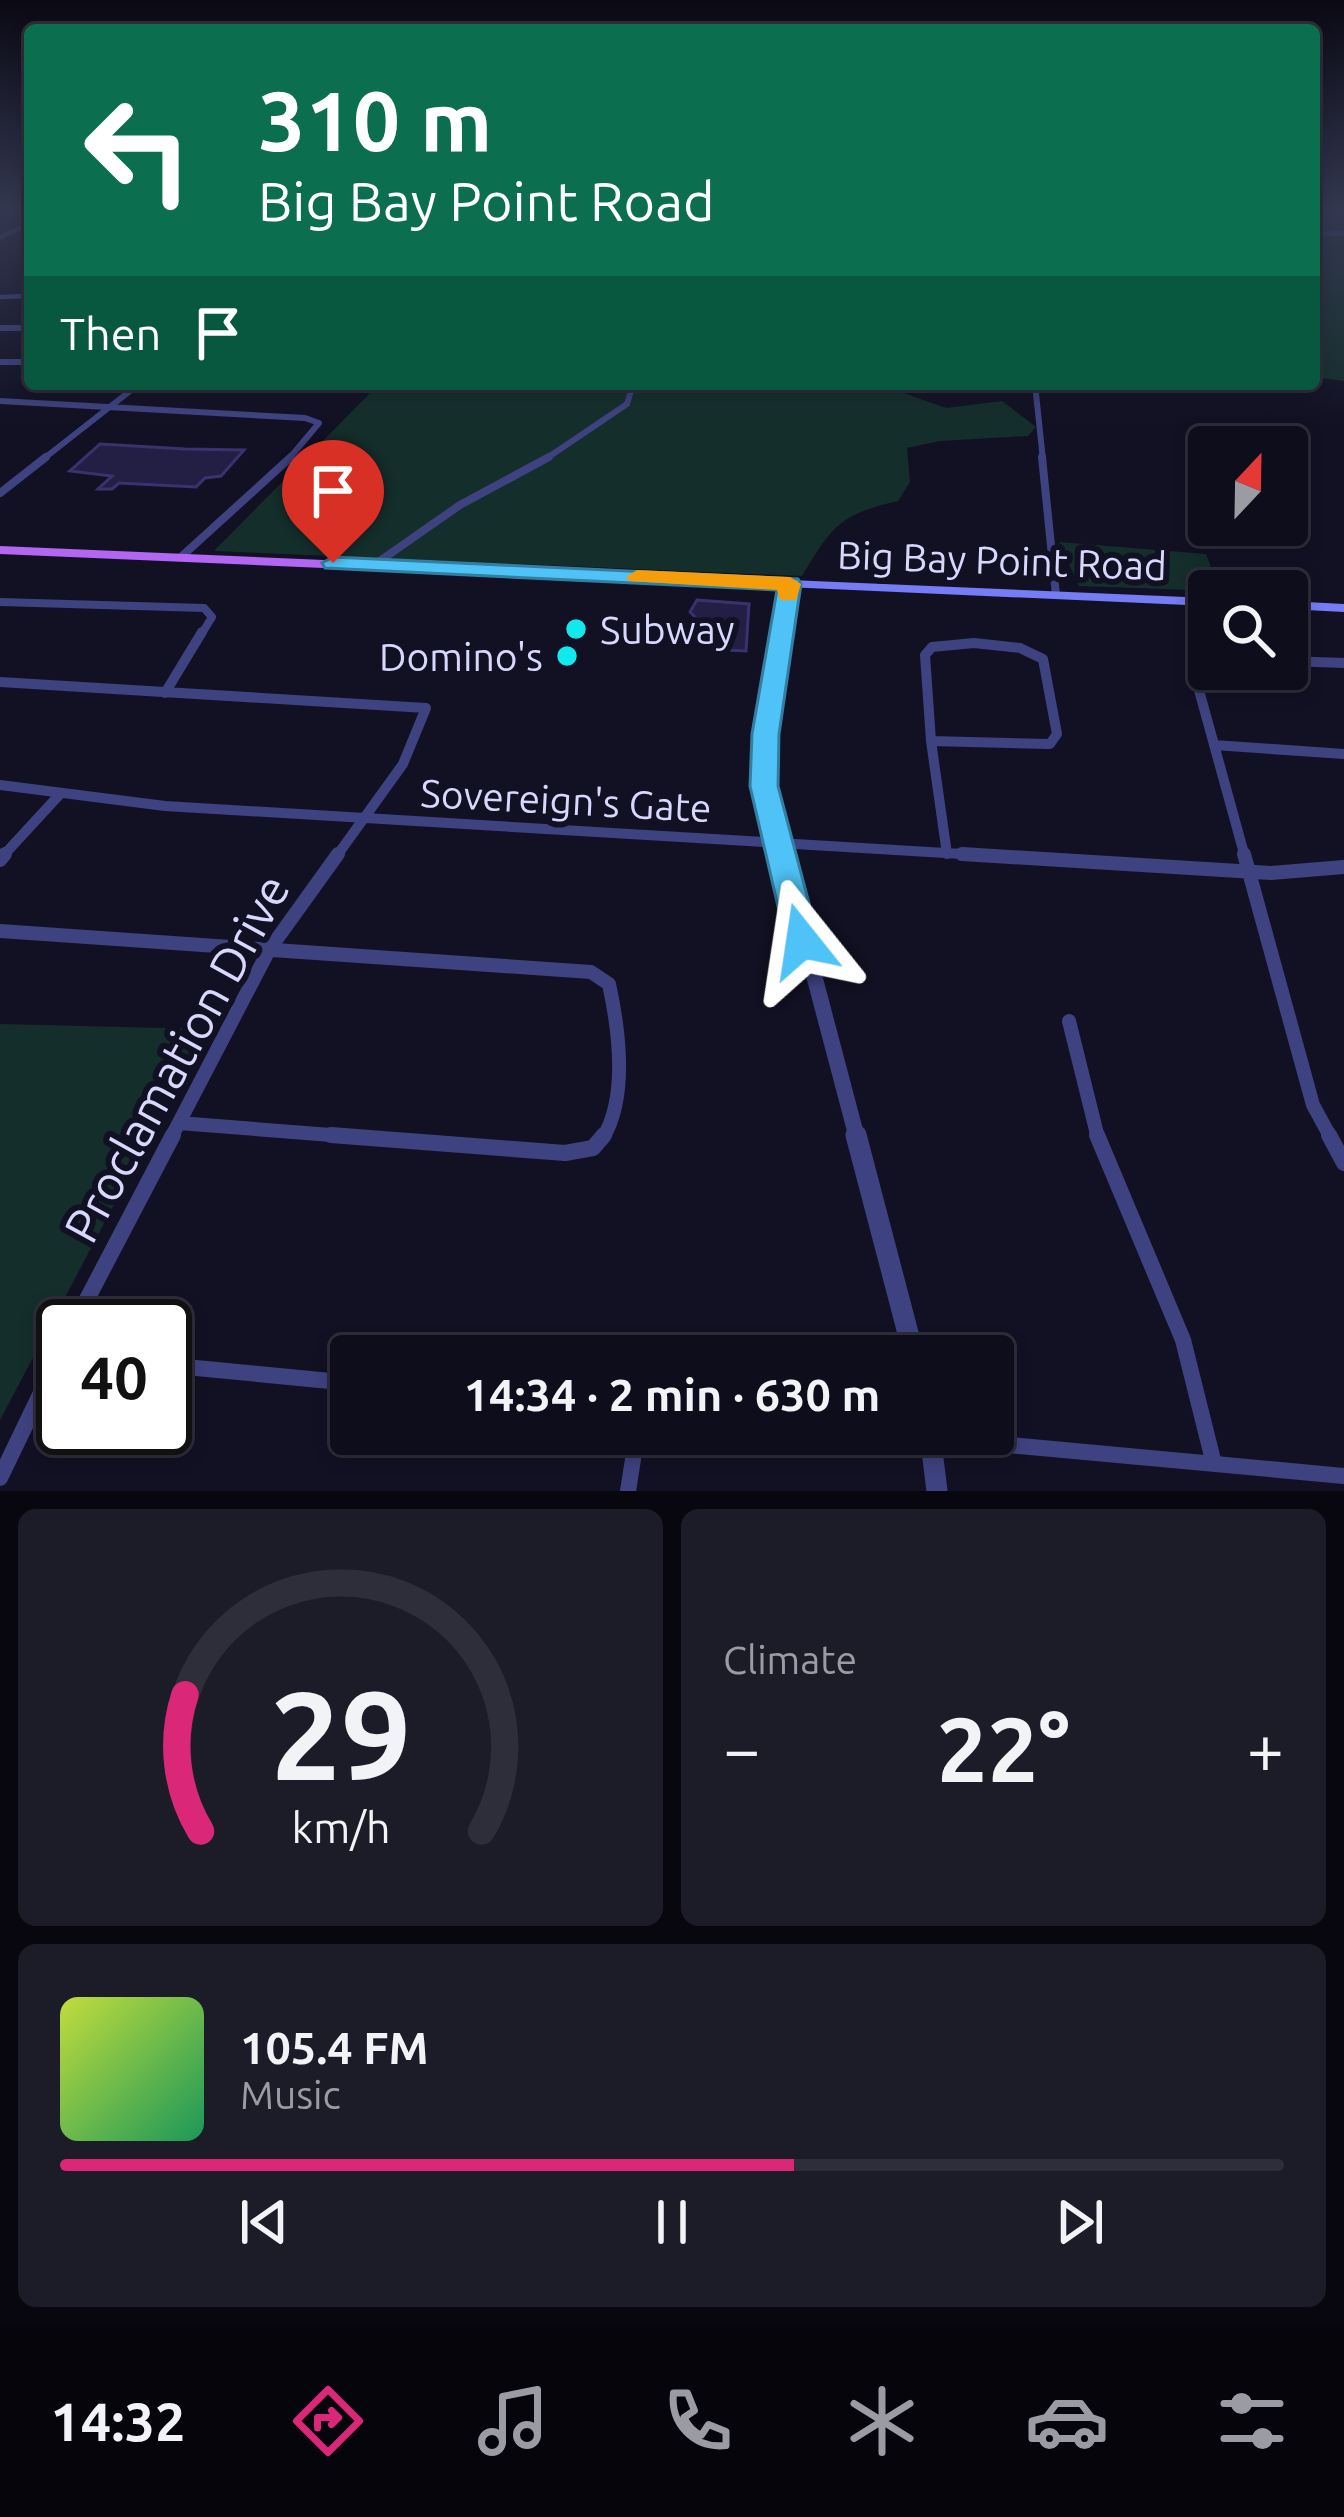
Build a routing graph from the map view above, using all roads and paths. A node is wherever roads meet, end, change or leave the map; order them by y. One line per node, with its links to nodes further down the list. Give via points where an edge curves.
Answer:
1 (131, 390): 5 (street)
2 (631, 390): 9 (street, via 614,415)
3 (1036, 390): 11 (street)
4 (0, 401): 5 (street)
5 (111, 406): 6 (street); 8 (street, via 305,418 320,426)
6 (0, 494)
7 (0, 550): 8 (main road, Big Bay Point Road)
8 (181, 557): 9 (main road, Big Bay Point Road)
9 (374, 565): 10 (main road, Big Bay Point Road)
10 (790, 584): 11 (main road, Big Bay Point Road); 27 (street, via 764,752)
11 (1056, 595): 12 (main road, Big Bay Point Road)
12 (1188, 601)
13 (0, 602): 20 (street, via 204,608 212,617)
14 (1308, 606): 15 (main road)
15 (1344, 608)
16 (1308, 662): 17 (street)
17 (1344, 663)
18 (0, 682): 20 (street)
19 (1200, 690): 22 (street)
20 (165, 693): 26 (street, Proclamation Drive, via 426,708 403,764)
21 (931, 741): 21 (street, via 1050,744 1057,734 1043,659 1018,648 932,647 925,659); 28 (street)
22 (1214, 745): 23 (street); 31 (street)
23 (1344, 754)
24 (0, 785): 25 (street, Sovereign's Gate)
25 (61, 793): 26 (street, Sovereign's Gate); 29 (street)
26 (363, 818): 27 (street, Sovereign's Gate); 33 (street, Proclamation Drive)
27 (776, 843): 28 (street, Sovereign's Gate); 38 (street)
28 (947, 854): 31 (street, Sovereign's Gate)
29 (0, 860)
30 (1344, 867): 31 (street, Sovereign's Gate)
31 (1249, 871): 36 (street, via 1313,1105)
32 (0, 932): 33 (street)
33 (269, 950): 35 (street, Proclamation Drive); 35 (street, via 603,976 618,1061 608,1128 586,1151 565,1154)
34 (1069, 1021): 45 (street, via 1095,1132 1183,1340)
35 (179, 1123): 37 (street, Proclamation Drive)
36 (1344, 1163)
37 (87, 1299)
38 (908, 1335)
39 (192, 1368): 40 (street)
40 (330, 1381)
41 (36, 1405): 47 (street)
42 (1014, 1444): 45 (street)
43 (634, 1455): 48 (street)
44 (932, 1455): 49 (street)
45 (1214, 1464): 46 (street)
46 (1344, 1476)
47 (0, 1478)
48 (628, 1491)
49 (937, 1491)

